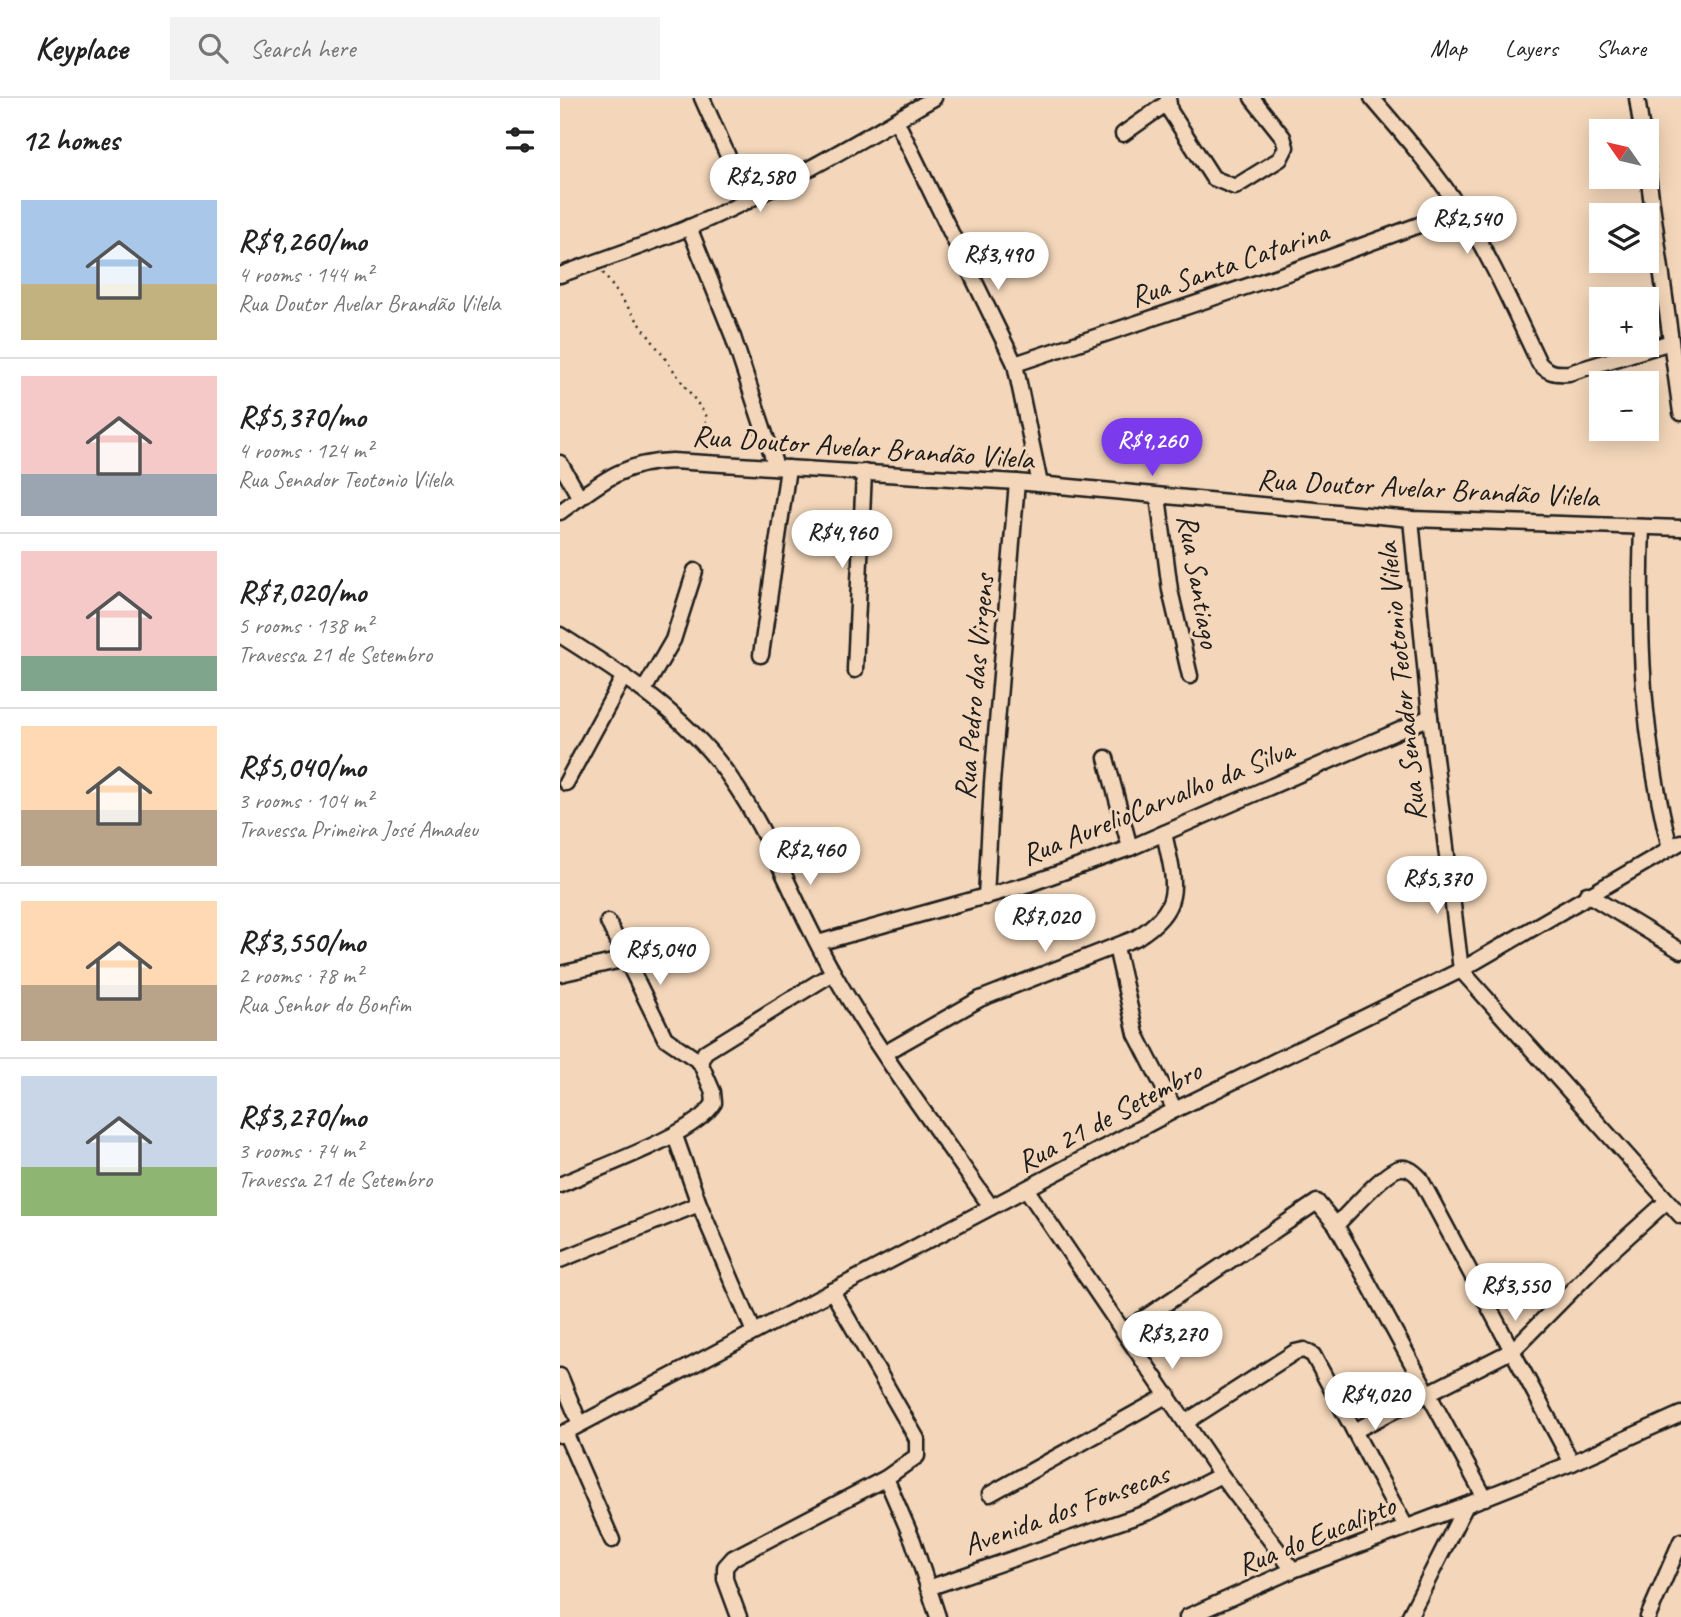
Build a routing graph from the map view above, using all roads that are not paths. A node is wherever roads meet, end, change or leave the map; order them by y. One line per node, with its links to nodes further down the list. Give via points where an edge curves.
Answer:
1 (702, 98): 11 (street)
2 (934, 98): 8 (street)
3 (1252, 98): 6 (street, via 1286,147 1280,159 1235,187 1213,178)
4 (1372, 98): 12 (street)
5 (1637, 98): 7 (street)
6 (1168, 100): 9 (street)
7 (1640, 119)
8 (896, 120): 11 (street); 16 (street)
9 (1123, 134)
10 (1650, 189): 15 (street)
11 (748, 201): 13 (street)
12 (1460, 210): 15 (street, via 1506,289 1539,363 1552,373 1569,373); 16 (street, Rua Santa Catarina)
13 (689, 227): 14 (street); 19 (street)
14 (560, 275)
15 (1671, 342): 17 (street)
16 (1015, 364): 22 (street)
17 (1681, 413)
18 (560, 463): 24 (street)
19 (782, 468): 20 (street, Rua Doutor Avelar Brandão Vilela); 24 (street, Rua Doutor Avelar Brandão Vilela, via 645,462); 31 (street)
20 (864, 472): 21 (street, Rua Doutor Avelar Brandão Vilela); 32 (street)
21 (1017, 482): 22 (street, Rua Doutor Avelar Brandão Vilela); 43 (street, Rua Pedro das Virgens)
22 (1040, 484): 23 (street, Rua Doutor Avelar Brandão Vilela)
23 (1158, 496): 26 (street, Rua Doutor Avelar Brandão Vilela); 34 (street, Rua Santiago, via 1168,577)
24 (580, 498): 25 (street)
25 (560, 512)
26 (1410, 519): 27 (street, Rua Doutor Avelar Brandão Vilela); 36 (street, Rua Senador Teotonio Vilela)
27 (1642, 527): 28 (street, Rua Doutor Avelar Brandão Vilela); 40 (street, via 1642,682 1653,780)
28 (1681, 528)
29 (695, 572): 35 (street, via 673,640)
30 (560, 635): 33 (street)
31 (761, 655)
32 (855, 670)
33 (624, 676): 35 (street); 38 (street)
34 (1190, 676)
35 (644, 690): 45 (street, via 717,761 771,848)
36 (1430, 717): 39 (street, Rua AurelioCarvalho da Silva); 49 (street, Rua Senador Teotonio Vilela)
37 (1106, 758): 41 (street)
38 (566, 783)
39 (1164, 833): 41 (street, Rua AurelioCarvalho da Silva); 46 (street, via 1175,887 1170,907 1151,929)
40 (1675, 845): 42 (street, Rua 21 de Setembro)
41 (1130, 848): 43 (street, Rua AurelioCarvalho da Silva)
42 (1587, 894): 47 (street); 49 (street, Rua 21 de Setembro)
43 (986, 897): 45 (street, Rua AurelioCarvalho da Silva)
44 (608, 922): 48 (street)
45 (818, 943): 50 (street)
46 (1116, 947): 52 (street, via 980,999); 54 (street, via 1136,1034)
47 (1681, 951)
48 (626, 959): 51 (street); 53 (street, via 665,1038)
49 (1461, 970): 54 (street, Rua 21 de Setembro); 58 (street)
50 (833, 973): 52 (street); 53 (street, via 714,1044)
51 (560, 974)
52 (885, 1053): 60 (street)
53 (700, 1062): 55 (street, via 714,1103)
54 (1175, 1110): 57 (street, Rua 21 de Setembro)
55 (675, 1136): 56 (street); 59 (street)
56 (560, 1185)
57 (1027, 1190): 60 (street, Rua 21 de Setembro); 65 (street)
58 (1667, 1201): 61 (street); 67 (street)
59 (699, 1204): 63 (street); 66 (street)
60 (991, 1207): 64 (street, Rua 21 de Setembro)
61 (1681, 1216)
62 (1336, 1225): 65 (street, via 1317,1202); 67 (street, via 1388,1175 1400,1168 1411,1169); 69 (street)
63 (560, 1260)
64 (832, 1291): 66 (street, Rua 21 de Setembro); 78 (street, via 918,1439 917,1456)
65 (1125, 1331): 70 (street)
66 (754, 1332): 73 (street, Rua 21 de Setembro)
67 (1513, 1350): 69 (street); 76 (street)
68 (560, 1376): 73 (street)
69 (1427, 1392): 74 (street); 80 (street)
70 (1168, 1395): 72 (street); 79 (street)
71 (1681, 1414): 76 (street, Rua do Eucalipto)
72 (1186, 1422): 74 (street, via 1304,1350 1313,1355); 77 (street)
73 (580, 1424): 75 (street, Rua 21 de Setembro)
74 (1354, 1431): 82 (street)
75 (562, 1433): 83 (street)
76 (1572, 1463): 80 (street, Rua do Eucalipto)
77 (1221, 1475): 85 (street); 86 (street, Avenida dos Fonsecas, via 1138,1517)
78 (886, 1478): 86 (street); 87 (street, via 733,1558 725,1567 724,1579)
79 (990, 1494)
80 (1485, 1498): 81 (street, Rua do Eucalipto)
81 (1466, 1505): 82 (street, Rua do Eucalipto); 90 (street)
82 (1406, 1527): 85 (street, Rua do Eucalipto)
83 (612, 1540)
84 (1681, 1541): 91 (street)
85 (1293, 1570): 89 (street, Rua do Eucalipto)
86 (928, 1588): 88 (street)
87 (739, 1617)
88 (938, 1617)
89 (1187, 1617)
90 (1409, 1617)
91 (1648, 1617)

